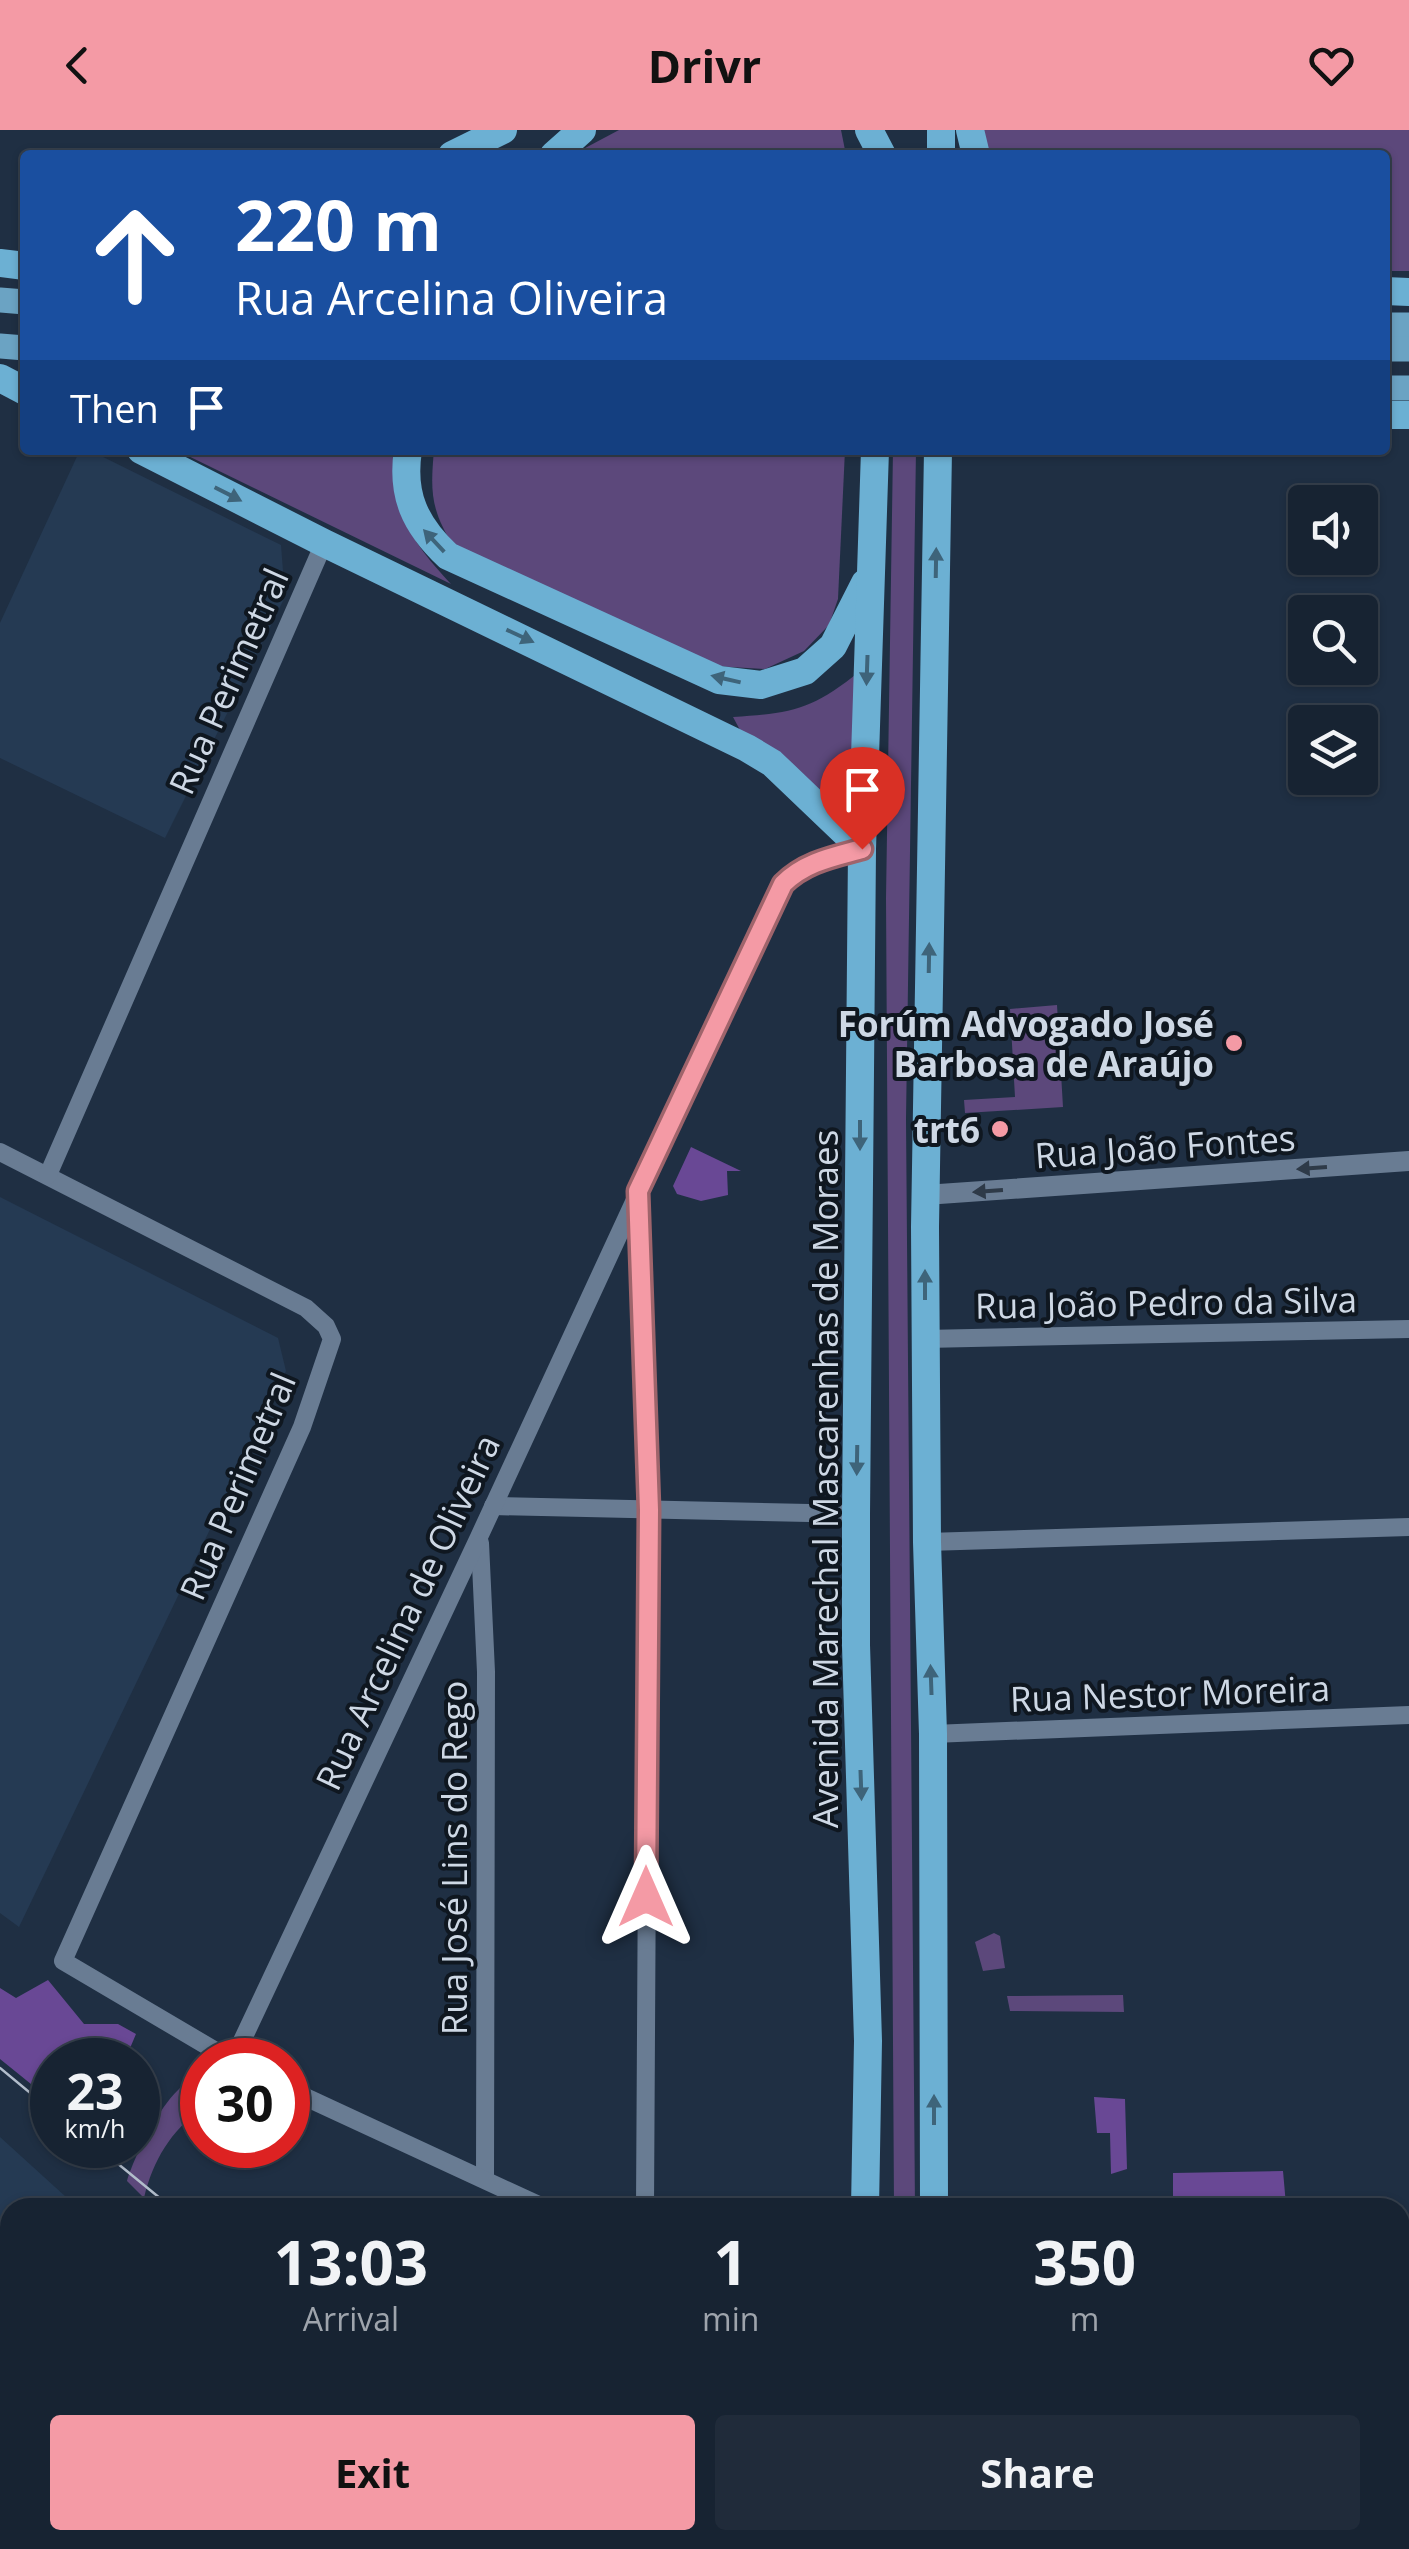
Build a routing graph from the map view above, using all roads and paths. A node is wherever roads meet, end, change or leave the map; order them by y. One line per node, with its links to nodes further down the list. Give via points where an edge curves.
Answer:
1 (504, 130): 3 (highway)
2 (582, 130): 4 (highway)
3 (462, 150)
4 (560, 150)
5 (151, 455): 9 (highway, one-way to 9)
6 (408, 455): 10 (highway, one-way to 6, via 833,646 805,671 761,686 719,680 448,556 414,517)
7 (874, 455): 10 (highway, Avenida Marechal Mascarenhas de Moraes)
8 (941, 457): 16 (highway, one-way to 8)
9 (324, 543): 11 (highway, one-way to 11, via 747,748 772,763); 14 (street, Rua Perimetral)
10 (870, 572): 11 (highway, Avenida Marechal Mascarenhas de Moraes, one-way to 11)
11 (862, 849): 15 (street, Rua Arcelina de Oliveira, via 816,862 783,884); 21 (highway, Avenida Marechal Mascarenhas de Moraes, one-way to 21)
12 (0, 1152): 14 (street, Rua Perimetral)
13 (1409, 1161): 16 (street, Rua João Fontes, one-way to 16)
14 (48, 1174): 27 (street, Rua Perimetral, via 306,1308 332,1339 302,1428 64,1961)
15 (638, 1191): 19 (street, Rua Arcelina de Oliveira); 20 (street)
16 (925, 1195): 18 (highway, one-way to 16)
17 (1409, 1329): 18 (street, Rua João Pedro da Silva)
18 (925, 1339): 24 (highway)
19 (493, 1506): 20 (street); 23 (street, Rua Arcelina de Oliveira)
20 (649, 1510): 21 (street); 32 (street)
21 (856, 1514): 33 (highway, Avenida Marechal Mascarenhas de Moraes, one-way to 33)
22 (1409, 1527): 24 (street)
23 (480, 1537): 28 (street, Rua Arcelina de Oliveira); 30 (street, Rua José Lins do Rego)
24 (927, 1542): 26 (highway, one-way to 24)
25 (1409, 1716): 26 (street, Rua Nestor Moreira)
26 (933, 1734): 34 (highway, one-way to 26)
27 (195, 2038)
28 (242, 2038)
29 (310, 2099): 30 (street)
30 (485, 2179): 31 (street)
31 (524, 2198)
32 (645, 2198)
33 (866, 2198)
34 (934, 2198)

